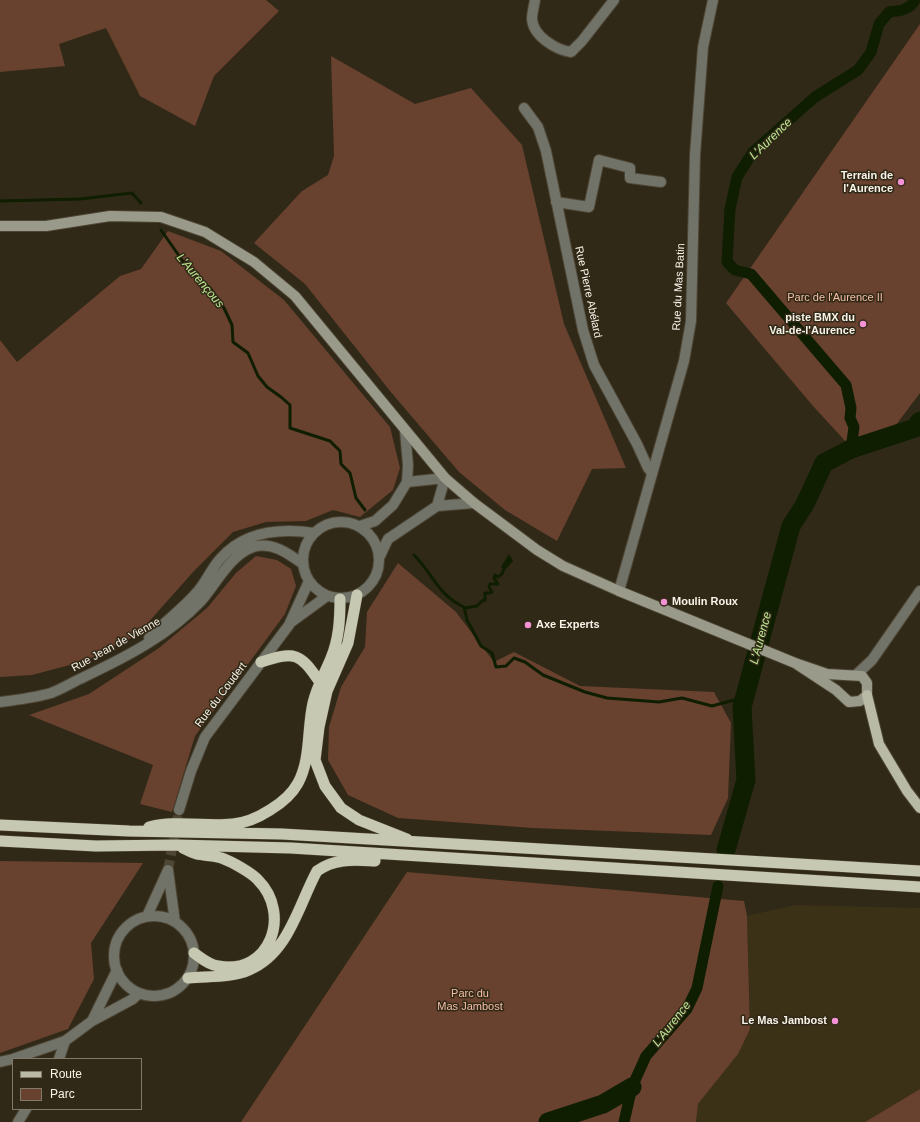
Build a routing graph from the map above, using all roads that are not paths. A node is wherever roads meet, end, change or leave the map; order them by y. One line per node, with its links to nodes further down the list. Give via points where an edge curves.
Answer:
1 (535, 0): 2 (street, via 532,19 536,32 561,50 571,52)
2 (614, 0)
3 (713, 0): 9 (street, Rue du Mas Batin, via 703,47 695,155 691,321 684,361)
4 (524, 108): 6 (street, Rue Pierre Abélard, via 538,127 546,151)
5 (661, 182): 6 (street, via 630,178 630,168 599,160 590,207)
6 (556, 202): 9 (street, Rue Pierre Abélard, via 583,330 594,365)
7 (0, 226): 8 (main road, via 46,226 110,216 161,217 205,232 254,262 295,296)
8 (406, 431): 10 (main road); 11 (street)
9 (652, 473): 20 (street, Rue du Mas Batin)
10 (445, 478): 11 (street); 12 (main road); 13 (street)
11 (407, 482): 14 (street, via 393,505 375,521)
12 (474, 503): 13 (street); 20 (main road, via 563,566)
13 (437, 506): 16 (street, via 388,539)
14 (360, 526): 15 (street, via 336,522); 16 (street, via 377,544)
15 (314, 533): 17 (street, via 307,542); 25 (street, via 293,530 262,533 237,543 220,558 198,591)
16 (380, 556): 21 (street, via 375,580)
17 (303, 564): 18 (street); 25 (street, Rue Jean de Vienne, via 285,552 266,545 253,547 241,554 201,601 174,626)
18 (309, 581): 22 (street); 24 (street, Rue du Coudert)
19 (920, 590): 26 (street)
20 (619, 591): 28 (main road)
21 (357, 595): 23 (street); 40 (highway, via 348,644 327,690 315,760 325,786 341,808 359,820)
22 (327, 596): 23 (street); 24 (street, Rue du Coudert)
23 (340, 598): 30 (highway, via 338,638 332,658)
24 (289, 625): 27 (street, Rue du Coudert)
25 (138, 649): 34 (street, Rue Jean de Vienne, via 52,692 22,700)
26 (872, 660): 29 (street); 31 (street)
27 (261, 662): 30 (highway, via 280,656 295,656 308,664); 36 (street, Rue du Coudert, via 205,737)
28 (795, 663): 29 (main road, via 827,674); 32 (main road)
29 (852, 675): 31 (main road, via 862,676); 32 (main road, via 842,681)
30 (319, 681): 38 (highway, via 313,703 305,761 298,783 278,806 258,817 234,824 166,823)
31 (866, 682): 33 (main road)
32 (841, 694): 33 (main road, via 849,702 855,703)
33 (867, 695): 35 (main road, via 879,744)
34 (0, 702)
35 (920, 808)
36 (179, 810)
37 (0, 825): 38 (highway)
38 (129, 831): 40 (highway, via 282,834)
39 (0, 841): 41 (highway, via 96,846)
40 (415, 842): 43 (highway)
41 (176, 845): 42 (highway, via 291,848); 47 (highway, via 196,854 223,858 258,879 270,897 276,922 269,944 261,955 245,964 218,966 207,962)
42 (422, 856): 44 (highway); 49 (highway, via 392,862 344,860 325,866 317,871 281,946 267,958 249,970)
43 (920, 870)
44 (920, 887)
45 (147, 916): 46 (street, via 166,918); 46 (street, via 168,870); 48 (street, via 136,920 119,936 114,958)
46 (175, 922): 47 (street, via 184,929 191,940)
47 (194, 952): 49 (street, via 193,966)
48 (117, 970): 50 (street, via 129,987); 51 (street)
49 (188, 978): 50 (street, via 181,986 166,994 150,996)
50 (139, 993): 51 (street)
51 (92, 1022): 52 (street)
52 (65, 1041): 53 (street); 54 (street)
53 (16, 1058)
54 (59, 1058)
55 (12, 1059): 56 (street)
56 (0, 1062)
57 (25, 1110): 58 (street)
58 (18, 1122)

